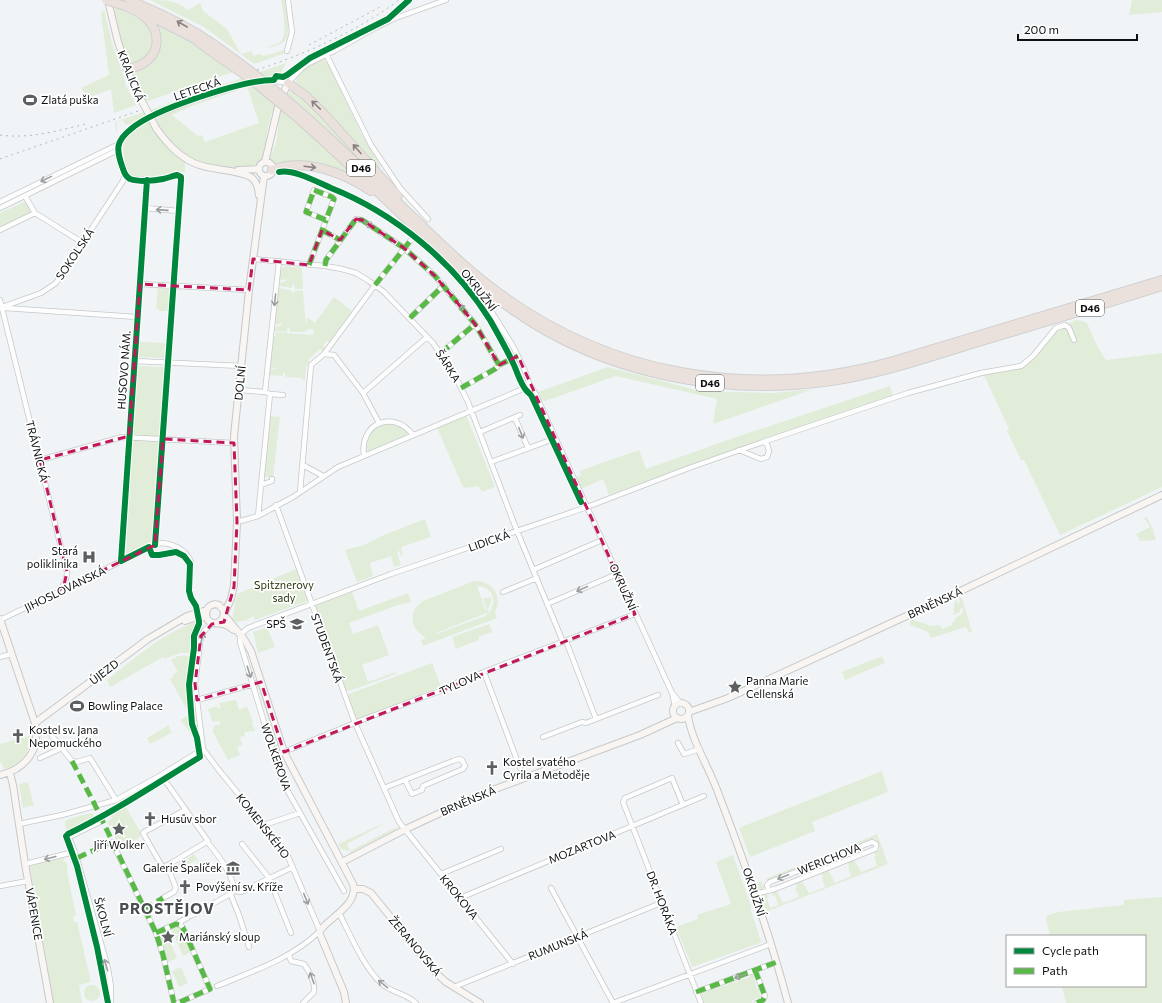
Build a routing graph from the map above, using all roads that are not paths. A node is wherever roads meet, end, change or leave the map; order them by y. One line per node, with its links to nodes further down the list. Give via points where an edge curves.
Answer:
1 (288, 0): 5 (street, via 292,32)
2 (446, 0): 6 (street, via 388,21)
3 (108, 2): 4 (highway, D46, bridge); 7 (main road, KRALICKÁ)
4 (127, 3): 7 (highway, via 148,20 155,31 157,41 154,52 147,61); 14 (highway, D46, bridge, via 179,22 278,91)
5 (287, 51)
6 (326, 54): 10 (street, via 304,67); 33 (street, via 371,145 400,188)
7 (127, 69): 19 (main road, KRALICKÁ, bridge, via 156,128 168,144 185,158 203,166)
8 (270, 80): 10 (street)
9 (249, 83): 13 (street, LETECKÁ)
10 (288, 83): 11 (main road); 35 (highway, one-way to 10, via 341,131 306,96)
11 (284, 92)
12 (278, 107): 18 (main road)
13 (153, 116)
14 (302, 117): 28 (highway, D46); 35 (highway, D46)
15 (144, 120): 16 (street, via 127,132)
16 (119, 144): 17 (street); 27 (street, one-way to 27)
17 (118, 150): 22 (street); 25 (street)
18 (266, 162): 20 (main road, via 261,164); 21 (main road)
19 (220, 169): 20 (main road); 26 (main road, KRALICKÁ, via 252,177 258,186)
20 (259, 169): 23 (main road)
21 (272, 170): 23 (main road); 28 (highway, one-way to 28, via 294,166 324,169 353,180)
22 (125, 174): 24 (street, via 130,179); 40 (street, SOKOLSKÁ, via 124,181)
23 (264, 176): 26 (main road, DOLNÍ)
24 (147, 180): 30 (street, HUSOVO NÁM.); 31 (street, via 162,180 178,175 181,177)
25 (25, 196): 29 (street); 32 (street)
26 (260, 201): 42 (main road, DOLNÍ)
27 (0, 202)
28 (392, 205): 51 (highway, D46, via 478,284 542,329 583,349 633,367 678,379 731,386 799,385 867,374)
29 (0, 208)
30 (145, 208): 31 (street, one-way to 30); 47 (street, HUSOVO NÁM.)
31 (179, 211): 48 (street)
32 (35, 213): 36 (street); 40 (street)
33 (428, 219)
34 (326, 220): 34 (street, via 334,199 314,190 306,212); 37 (street)
35 (418, 222): 46 (highway, D46, via 486,284 558,330 636,361 677,372 731,379 792,379 859,369)
36 (0, 230)
37 (322, 230): 38 (street); 44 (street)
38 (340, 240): 41 (street, one-way to 41, via 356,219 362,220); 45 (street, via 326,260)
39 (411, 240): 41 (street)
40 (83, 243): 54 (street, SOKOLSKÁ, via 53,286 30,298)
41 (404, 248): 49 (street); 50 (street)
42 (253, 259): 43 (street, ŠÁRKA); 52 (main road, DOLNÍ)
43 (279, 261): 44 (street, ŠÁRKA); 71 (street, one-way to 71)
44 (309, 265): 45 (street, ŠÁRKA)
45 (325, 266): 49 (street, ŠÁRKA, via 356,273)
46 (1162, 280)
47 (140, 284): 48 (street); 56 (street, HUSOVO NÁM.)
48 (174, 285): 52 (street); 65 (street)
49 (375, 285): 57 (street, ŠÁRKA); 62 (street)
50 (444, 285): 57 (street); 58 (street, one-way to 50)
51 (1162, 286)
52 (250, 290): 67 (main road, DOLNÍ)
53 (0, 300): 54 (street, TRÁVNICKÁ)
54 (1, 308): 56 (street); 88 (street, TRÁVNICKÁ)
55 (490, 309): 63 (street, OKRUŽNÍ)
56 (137, 317): 64 (street, HUSOVO NÁM.)
57 (410, 318): 59 (street, ŠÁRKA)
58 (475, 324): 61 (street); 66 (street)
59 (428, 337): 61 (street, ŠÁRKA); 72 (street)
60 (1074, 340): 83 (street, LIDICKÁ, via 1069,328 1063,325 1055,330 1021,366 981,373 908,393)
61 (441, 353): 69 (street, ŠÁRKA)
62 (324, 354): 72 (street, via 334,355); 90 (street, via 312,363 310,368)
63 (518, 356): 66 (street); 68 (street, OKRUŽNÍ)
64 (135, 361): 65 (street); 80 (street, HUSOVO NÁM.)
65 (169, 363): 67 (street); 81 (street)
66 (499, 365): 69 (street)
67 (242, 366): 70 (main road, DOLNÍ)
68 (530, 386): 74 (street); 97 (street, OKRUŽNÍ)
69 (461, 388): 74 (street, ŠÁRKA)
70 (239, 390): 71 (street); 84 (main road, DOLNÍ)
71 (267, 393): 73 (street); 93 (street)
72 (363, 393): 77 (street)
73 (282, 395)
74 (471, 410): 78 (street, ŠÁRKA); 79 (street)
75 (520, 415): 76 (street)
76 (515, 418): 78 (street); 85 (street, one-way to 85)
77 (379, 423): 79 (street, via 390,421 401,424); 87 (street, via 366,436)
78 (480, 432): 89 (street, ŠÁRKA)
79 (413, 435): 87 (street)
80 (129, 437): 81 (street); 88 (street, via 116,438); 103 (street, HUSOVO NÁM.)
81 (163, 439): 84 (street); 102 (street)
82 (548, 441): 85 (street)
83 (763, 442): 86 (street, LIDICKÁ); 86 (street, via 769,450 768,456 763,458 756,458)
84 (234, 443): 99 (main road, DOLNÍ)
85 (528, 448): 89 (street)
86 (738, 450): 97 (street, LIDICKÁ)
87 (364, 456): 91 (street)
88 (40, 460): 109 (street, TRÁVNICKÁ, via 67,572 64,585)
89 (491, 462): 100 (street, ŠÁRKA)
90 (303, 465): 91 (street); 94 (street)
91 (323, 476): 94 (street)
92 (272, 478): 93 (street, via 272,481)
93 (261, 485): 98 (street)
94 (300, 492): 96 (street)
95 (1162, 495): 130 (main road, BRNĚNSKÁ, via 728,698)
96 (276, 505): 98 (street); 111 (street, STUDENTSKÁ)
97 (587, 508): 100 (street, LIDICKÁ); 101 (street, OKRUŽNÍ)
98 (258, 516): 99 (street)
99 (237, 522): 108 (main road, DOLNÍ)
100 (518, 531): 105 (street, ŠÁRKA); 111 (street, LIDICKÁ)
101 (602, 540): 105 (street); 106 (street, OKRUŽNÍ)
102 (155, 544): 103 (street, JIHOSLOVANSKÁ); 104 (street, via 163,543 183,550)
103 (122, 561): 109 (street, JIHOSLOVANSKÁ)
104 (191, 562)
105 (533, 570): 107 (street, ŠÁRKA)
106 (617, 574): 112 (street, one-way to 112); 116 (street, OKRUŽNÍ)
107 (537, 578): 110 (street); 112 (street, ŠÁRKA)
108 (233, 591): 113 (main road); 115 (main road, DOLNÍ)
109 (58, 592): 119 (street, JIHOSLOVANSKÁ)
110 (503, 592)
111 (312, 604): 121 (street, LIDICKÁ, via 248,628); 133 (street, STUDENTSKÁ)
112 (547, 604): 122 (street, ŠÁRKA)
113 (219, 605): 114 (main road, via 213,605); 115 (main road)
114 (207, 610): 117 (main road); 118 (main road)
115 (225, 614): 120 (main road, via 222,621); 121 (main road, WOLKEROVA)
116 (635, 614): 122 (street, TYLOVA); 130 (street, OKRUŽNÍ)
117 (206, 617): 118 (main road); 120 (main road)
118 (188, 618): 132 (main road, ÚJEZD, via 148,639)
119 (0, 620): 123 (main road)
120 (215, 623): 121 (main road, WOLKEROVA, via 226,625); 129 (street, one-way to 120, via 195,684 202,635)
121 (240, 635): 126 (main road, WOLKEROVA, via 251,651); 127 (street, WOLKEROVA, one-way to 127)
122 (565, 642): 125 (street, TYLOVA); 131 (street, ŠÁRKA)
123 (11, 654): 124 (street); 132 (main road)
124 (0, 657)
125 (484, 672): 133 (street, TYLOVA, via 432,695); 143 (street)
126 (261, 682): 127 (street); 140 (main road, WOLKEROVA)
127 (253, 684): 129 (street); 141 (street, WOLKEROVA)
128 (658, 695): 131 (street)
129 (197, 700): 138 (street)
130 (680, 713): 139 (main road, OKRUŽNÍ); 158 (main road, BRNĚNSKÁ, via 640,735 479,795)
131 (596, 719): 135 (street)
132 (35, 723): 144 (main road, via 36,735 32,752 24,763)
133 (355, 723): 140 (street, TYLOVA); 148 (street, STUDENTSKÁ)
134 (48, 731): 137 (street)
135 (543, 737)
136 (678, 743): 139 (street, via 684,754)
137 (62, 748): 142 (street); 150 (street, via 72,761 90,758)
138 (203, 749): 146 (street); 156 (street, KOMENSKÉHO)
139 (700, 749): 180 (main road, OKRUŽNÍ)
140 (284, 752): 141 (street, TYLOVA); 164 (main road, WOLKEROVA)
141 (274, 756): 153 (street, WOLKEROVA, via 281,779)
142 (40, 758)
143 (520, 768)
144 (10, 773): 145 (main road); 155 (main road, VÁPENICE)
145 (0, 775)
146 (161, 775): 150 (street); 152 (street)
147 (405, 780): 147 (street, via 459,759 465,766 412,794); 148 (street)
148 (384, 788): 158 (street, KROKOVA, via 399,822)
149 (704, 796): 151 (street, MOZARTOVA)
150 (116, 800): 155 (street)
151 (684, 805): 157 (street, MOZARTOVA); 157 (street, DR. HORÁKA, via 672,778 625,798 623,802)
152 (185, 810): 160 (street); 167 (street, via 144,832 144,836)
153 (300, 813): 156 (street); 177 (street, WOLKEROVA)
154 (102, 821): 163 (street, ŠKOLNÍ, via 69,837)
155 (19, 824): 166 (main road, VÁPENICE)
156 (264, 825): 168 (street, KOMENSKÉHO, via 286,852)
157 (633, 826): 182 (street, MOZARTOVA); 183 (street, DR. HORÁKA)
158 (405, 829): 164 (main road, BRNĚNSKÁ); 170 (street, KROKOVA)
159 (112, 842): 187 (street)
160 (209, 842): 167 (street); 176 (street, via 228,868)
161 (242, 844): 171 (street)
162 (501, 849): 170 (street)
163 (74, 852): 166 (street, one-way to 166); 201 (street, ŠKOLNÍ, one-way to 163, via 108,968)
164 (342, 862): 175 (main road, WOLKEROVA)
165 (818, 863): 169 (street); 169 (street, WERICHOVA, via 872,842 876,844 875,849); 178 (street, WERICHOVA, one-way to 178, via 770,882 767,885)
166 (26, 864): 172 (main road, VÁPENICE)
167 (165, 866): 181 (street, via 176,888)
168 (293, 867): 171 (street); 186 (street, KOMENSKÉHO, one-way to 186)
169 (822, 871): 178 (street, WERICHOVA)
170 (441, 874): 182 (street, KROKOVA)
171 (269, 878): 176 (street, via 241,892); 188 (street)
172 (28, 881): 173 (street); 200 (main road, VÁPENICE)
173 (0, 886)
174 (552, 888): 189 (street)
175 (354, 889): 184 (main road, via 351,898); 198 (main road, ŽERANOVSKÁ, via 363,889 371,893 437,974)
176 (235, 891): 179 (street)
177 (344, 891)
178 (769, 891): 180 (street, WERICHOVA)
179 (230, 894): 185 (street); 191 (street)
180 (754, 894): 190 (main road, OKRUŽNÍ)
181 (163, 898)
182 (460, 898): 194 (street, KROKOVA)
183 (662, 903): 189 (street, RUMUNSKÁ); 196 (street, DR. HORÁKA)
184 (339, 913): 186 (main road); 206 (street, one-way to 184, via 385,987 376,978)
185 (176, 924): 187 (street); 203 (street, via 183,928 210,989)
186 (320, 931): 192 (street); 205 (main road)
187 (156, 933): 202 (street)
188 (291, 933)
189 (577, 937): 194 (street, RUMUNSKÁ); 208 (street)
190 (771, 944): 193 (main road, OKRUŽNÍ); 196 (street)
191 (249, 947)
192 (289, 955): 197 (street); 204 (street, one-way to 192, via 314,992 314,983 304,964 291,961)
193 (777, 962): 195 (street); 211 (main road, OKRUŽNÍ)
194 (513, 964): 198 (street, RUMUNSKÁ)
195 (755, 970): 199 (street, one-way to 199); 210 (street, via 765,998)
196 (690, 974): 199 (street, DR. HORÁKA); 208 (street)
197 (216, 986)
198 (454, 987): 207 (main road, ŽERANOVSKÁ)
199 (696, 992): 209 (street, DR. HORÁKA)
200 (50, 1003)
201 (111, 1003)
202 (174, 1003)
203 (178, 1003)
204 (303, 1003)
205 (346, 1003)
206 (416, 1003)
207 (480, 1003)
208 (613, 1003)
209 (701, 1003)
210 (757, 1003)
211 (788, 1003)

